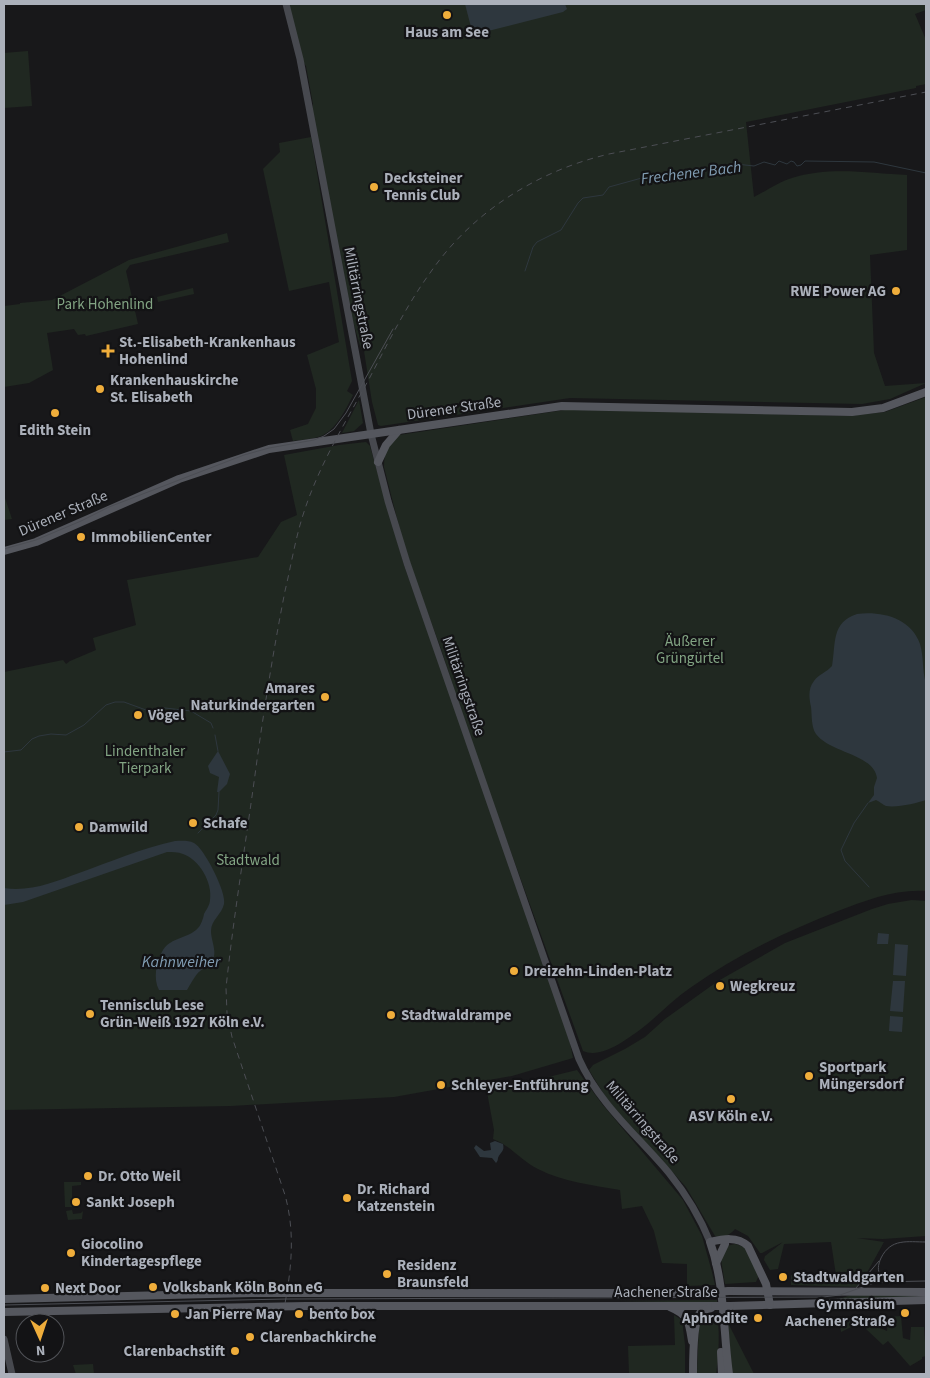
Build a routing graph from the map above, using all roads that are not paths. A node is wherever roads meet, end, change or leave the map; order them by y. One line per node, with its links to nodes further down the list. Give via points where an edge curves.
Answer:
1 (286, 4): 4 (main road, Militärringstraße, via 300,59)
2 (926, 392): 3 (main road, Dürener Straße, via 896,404 843,412 570,405)
3 (399, 430): 4 (main road, Dürener Straße); 5 (main road, via 386,445)
4 (372, 434): 5 (main road, Militärringstraße); 6 (main road, Dürener Straße, via 248,455 179,479 36,542)
5 (378, 462): 8 (main road, Militärringstraße, via 407,563 579,1059 605,1102 679,1186)
6 (4, 551)
7 (736, 1240): 8 (main road); 9 (main road); 11 (main road, via 748,1246)
8 (711, 1244): 9 (main road); 10 (main road, Militärringstraße)
9 (725, 1244): 10 (main road)
10 (716, 1263): 27 (main road, Militärringstraße)
11 (762, 1276): 12 (main road, via 754,1286); 13 (main road)
12 (733, 1291): 13 (main road, Aachener Straße); 15 (main road, Aachener Straße, bridge)
13 (768, 1291): 14 (main road, Aachener Straße); 21 (main road)
14 (926, 1292)
15 (413, 1293): 17 (main road, Aachener Straße); 22 (main road, via 416,1299)
16 (208, 1294): 17 (main road, Aachener Straße); 18 (main road, Aachener Straße); 25 (main road, via 208,1304)
17 (222, 1294): 24 (main road, via 216,1300)
18 (4, 1299)
19 (926, 1300): 21 (main road, Aachener Straße)
20 (661, 1305): 22 (main road, Aachener Straße); 23 (main road, Aachener Straße); 29 (main road, via 686,1316)
21 (770, 1305): 23 (main road, Aachener Straße, bridge)
22 (406, 1306): 24 (main road, Aachener Straße)
23 (715, 1306): 29 (main road, via 699,1315)
24 (220, 1307): 25 (main road, Aachener Straße)
25 (197, 1308): 26 (main road, Aachener Straße)
26 (4, 1312)
27 (724, 1332): 32 (main road, Militärringstraße); 33 (main road, Militärringstraße)
28 (4, 1339): 30 (main road)
29 (693, 1348): 31 (main road)
30 (12, 1374)
31 (693, 1374)
32 (722, 1374)
33 (729, 1374)

